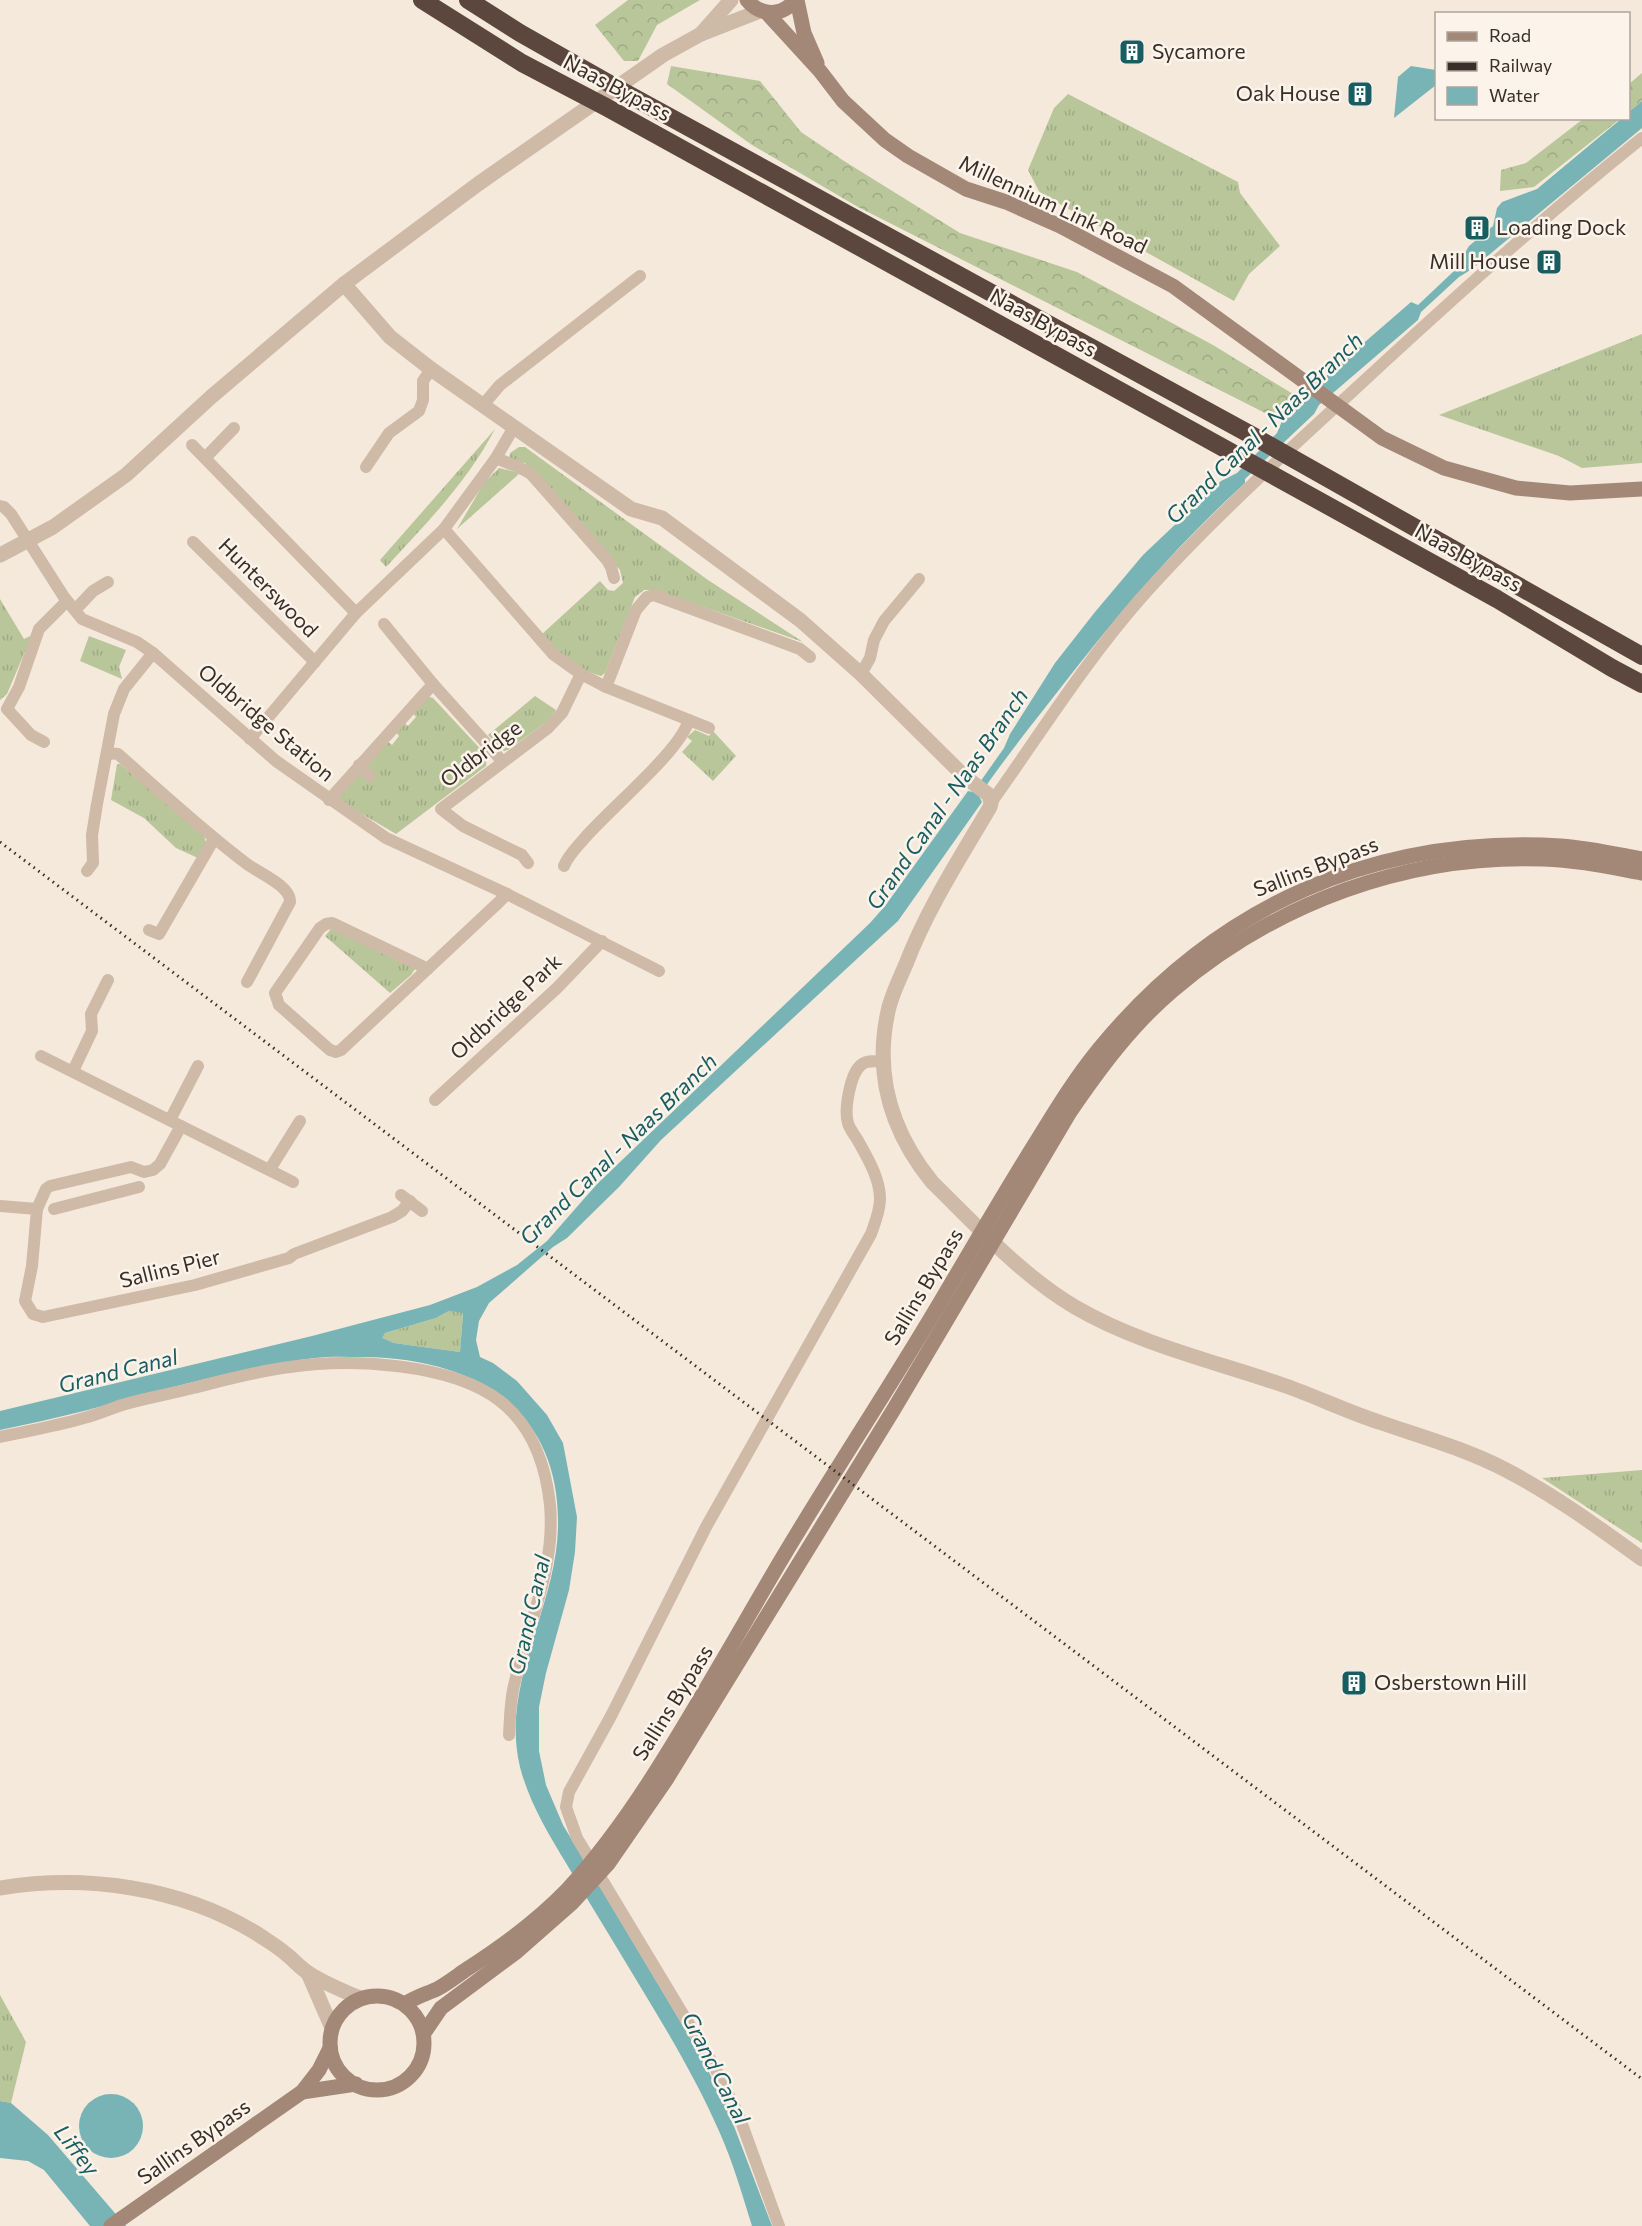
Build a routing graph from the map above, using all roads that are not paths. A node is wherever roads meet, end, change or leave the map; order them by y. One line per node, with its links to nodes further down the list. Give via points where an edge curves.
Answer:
1 (422, 0): 41 (highway, Naas Bypass, via 522,63 1497,599)
2 (468, 0): 29 (highway, Naas Bypass, via 624,92 1253,436)
3 (731, 0): 7 (street)
4 (747, 0): 6 (main road, Millennium Link Road)
5 (796, 0): 6 (main road, via 784,10); 8 (main road, Millennium Link Road)
6 (764, 12): 7 (street); 8 (main road, Millennium Link Road)
7 (701, 34): 11 (street, via 663,55 460,197)
8 (820, 71): 20 (main road, Millennium Link Road, via 843,101 885,140 929,169 966,189 1060,226 1173,286 1382,438 1418,457 1516,488 1570,493)
9 (1642, 138): 51 (street, via 1513,246 1233,503 1141,598 1073,683)
10 (640, 276): 13 (street, via 500,385)
11 (344, 285): 12 (street, via 390,337); 23 (street, via 126,475)
12 (431, 369): 13 (street); 19 (street, via 423,381 419,411 389,433)
13 (483, 405): 14 (street)
14 (514, 427): 18 (street); 39 (street, via 631,509 662,518 800,620)
15 (234, 428): 17 (street)
16 (192, 445): 17 (street)
17 (205, 458): 31 (street)
18 (496, 458): 22 (street); 26 (street, via 531,474 607,560)
19 (366, 467)
20 (1642, 489)
21 (0, 506): 23 (street, Oldbridge Station, via 11,514)
22 (444, 529): 31 (street); 38 (street, via 553,654)
23 (28, 540): 25 (street); 30 (street, Oldbridge Station)
24 (193, 542): 37 (street, Hunterswood)
25 (0, 555)
26 (614, 578)
27 (919, 579): 39 (street, via 884,621)
28 (108, 582): 30 (street)
29 (1509, 583): 33 (highway); 35 (highway, Naas Bypass)
30 (71, 606): 34 (street, Oldbridge Station, via 81,619 137,642); 46 (street, via 39,629 7,709)
31 (356, 613): 37 (street)
32 (384, 624): 40 (street)
33 (1642, 649)
34 (153, 653): 45 (street, Oldbridge Station); 47 (street, via 124,688 114,714)
35 (1642, 656)
36 (810, 657): 42 (street, via 800,649 654,595 636,610)
37 (315, 662): 45 (street)
38 (581, 674): 42 (street); 48 (street, Oldbridge, via 562,713)
39 (861, 674): 51 (street)
40 (433, 684): 48 (street); 49 (street)
41 (1642, 686)
42 (606, 687): 43 (street)
43 (688, 720): 44 (street); 59 (street, via 667,754 594,827)
44 (710, 728)
45 (250, 740): 52 (street, Oldbridge Station)
46 (44, 742)
47 (107, 753): 56 (street, via 118,754); 60 (street, via 92,836 93,862)
48 (502, 761): 53 (street, Oldbridge)
49 (359, 765): 50 (street); 52 (street)
50 (370, 776)
51 (990, 799): 70 (street, via 914,940 890,1004)
52 (329, 800): 55 (street, Oldbridge Station)
53 (441, 809): 54 (street); 58 (street, Oldbridge, via 463,826 522,855)
54 (430, 818)
55 (386, 838): 62 (street, Oldbridge Park)
56 (214, 839): 63 (street, via 159,934); 68 (street, via 290,897)
57 (1642, 859): 88 (main road, Sallins Bypass, via 1566,846 1527,845 1421,853 1368,866 1284,897 1249,916 1143,1001 1075,1080 1001,1197)
58 (528, 863)
59 (564, 866)
60 (87, 871)
61 (1642, 873): 88 (main road, Sallins Bypass, via 1583,863 1511,859 1456,862 1394,875 1315,900 1289,913 1252,933 1171,992 1119,1046 1070,1112 894,1409 666,1780)
62 (507, 894): 64 (street, Oldbridge Park); 65 (street)
63 (149, 930)
64 (602, 941): 66 (street, Oldbridge Park); 73 (street, Oldbridge Park, via 557,988)
65 (428, 969): 65 (street, via 332,923 320,928 275,993 279,1005 336,1052)
66 (659, 971)
67 (108, 980): 72 (street, via 91,1014 92,1030)
68 (247, 982)
69 (41, 1056): 72 (street)
70 (882, 1062): 86 (street, via 891,1106 918,1165 1037,1281 1074,1306 1171,1348 1470,1453 1568,1506); 100 (street, via 869,1061 859,1066 851,1082 848,1104 848,1123 878,1187 880,1199 871,1234 706,1527 569,1792 566,1807 576,1838 729,2094)
71 (198, 1066): 75 (street)
72 (73, 1071): 75 (street)
73 (435, 1100)
74 (300, 1120): 76 (street)
75 (176, 1123): 76 (street); 77 (street, Sallins Pier, via 160,1164 153,1170 144,1172 131,1167)
76 (270, 1169): 78 (street)
77 (104, 1173): 80 (street); 82 (street, Sallins Pier, via 48,1186)
78 (293, 1182)
79 (139, 1187): 80 (street)
80 (110, 1194): 83 (street)
81 (0, 1206): 82 (street)
82 (37, 1209): 84 (street, Sallins Pier, via 25,1301 33,1314 43,1317 195,1285 289,1258 392,1217 402,1211 406,1198)
83 (54, 1209)
84 (422, 1211)
85 (0, 1437): 87 (street, via 237,1377 326,1363 417,1369 456,1379 500,1401 519,1420 539,1455 549,1497 551,1536 542,1587 513,1689)
86 (1642, 1559)
87 (509, 1735)
88 (605, 1856): 90 (main road, Sallins Bypass)
89 (0, 1888): 91 (street, via 35,1882 95,1883 197,1905 254,1932)
90 (569, 1898): 93 (main road, Sallins Bypass, via 435,1990); 95 (main road, Sallins Bypass, via 515,1953 441,2008)
91 (308, 1973): 92 (street); 94 (street)
92 (360, 1998): 93 (main road, via 386,1996); 94 (main road, via 338,2015)
93 (405, 2004): 95 (main road)
94 (332, 2028): 96 (main road)
95 (424, 2033): 97 (main road, via 421,2061 404,2082 378,2090)
96 (330, 2048): 97 (main road, via 341,2074); 98 (main road, Sallins Bypass)
97 (356, 2084): 98 (main road, Sallins Bypass)
98 (302, 2092): 99 (main road, Sallins Bypass)
99 (111, 2226)
100 (779, 2226)

